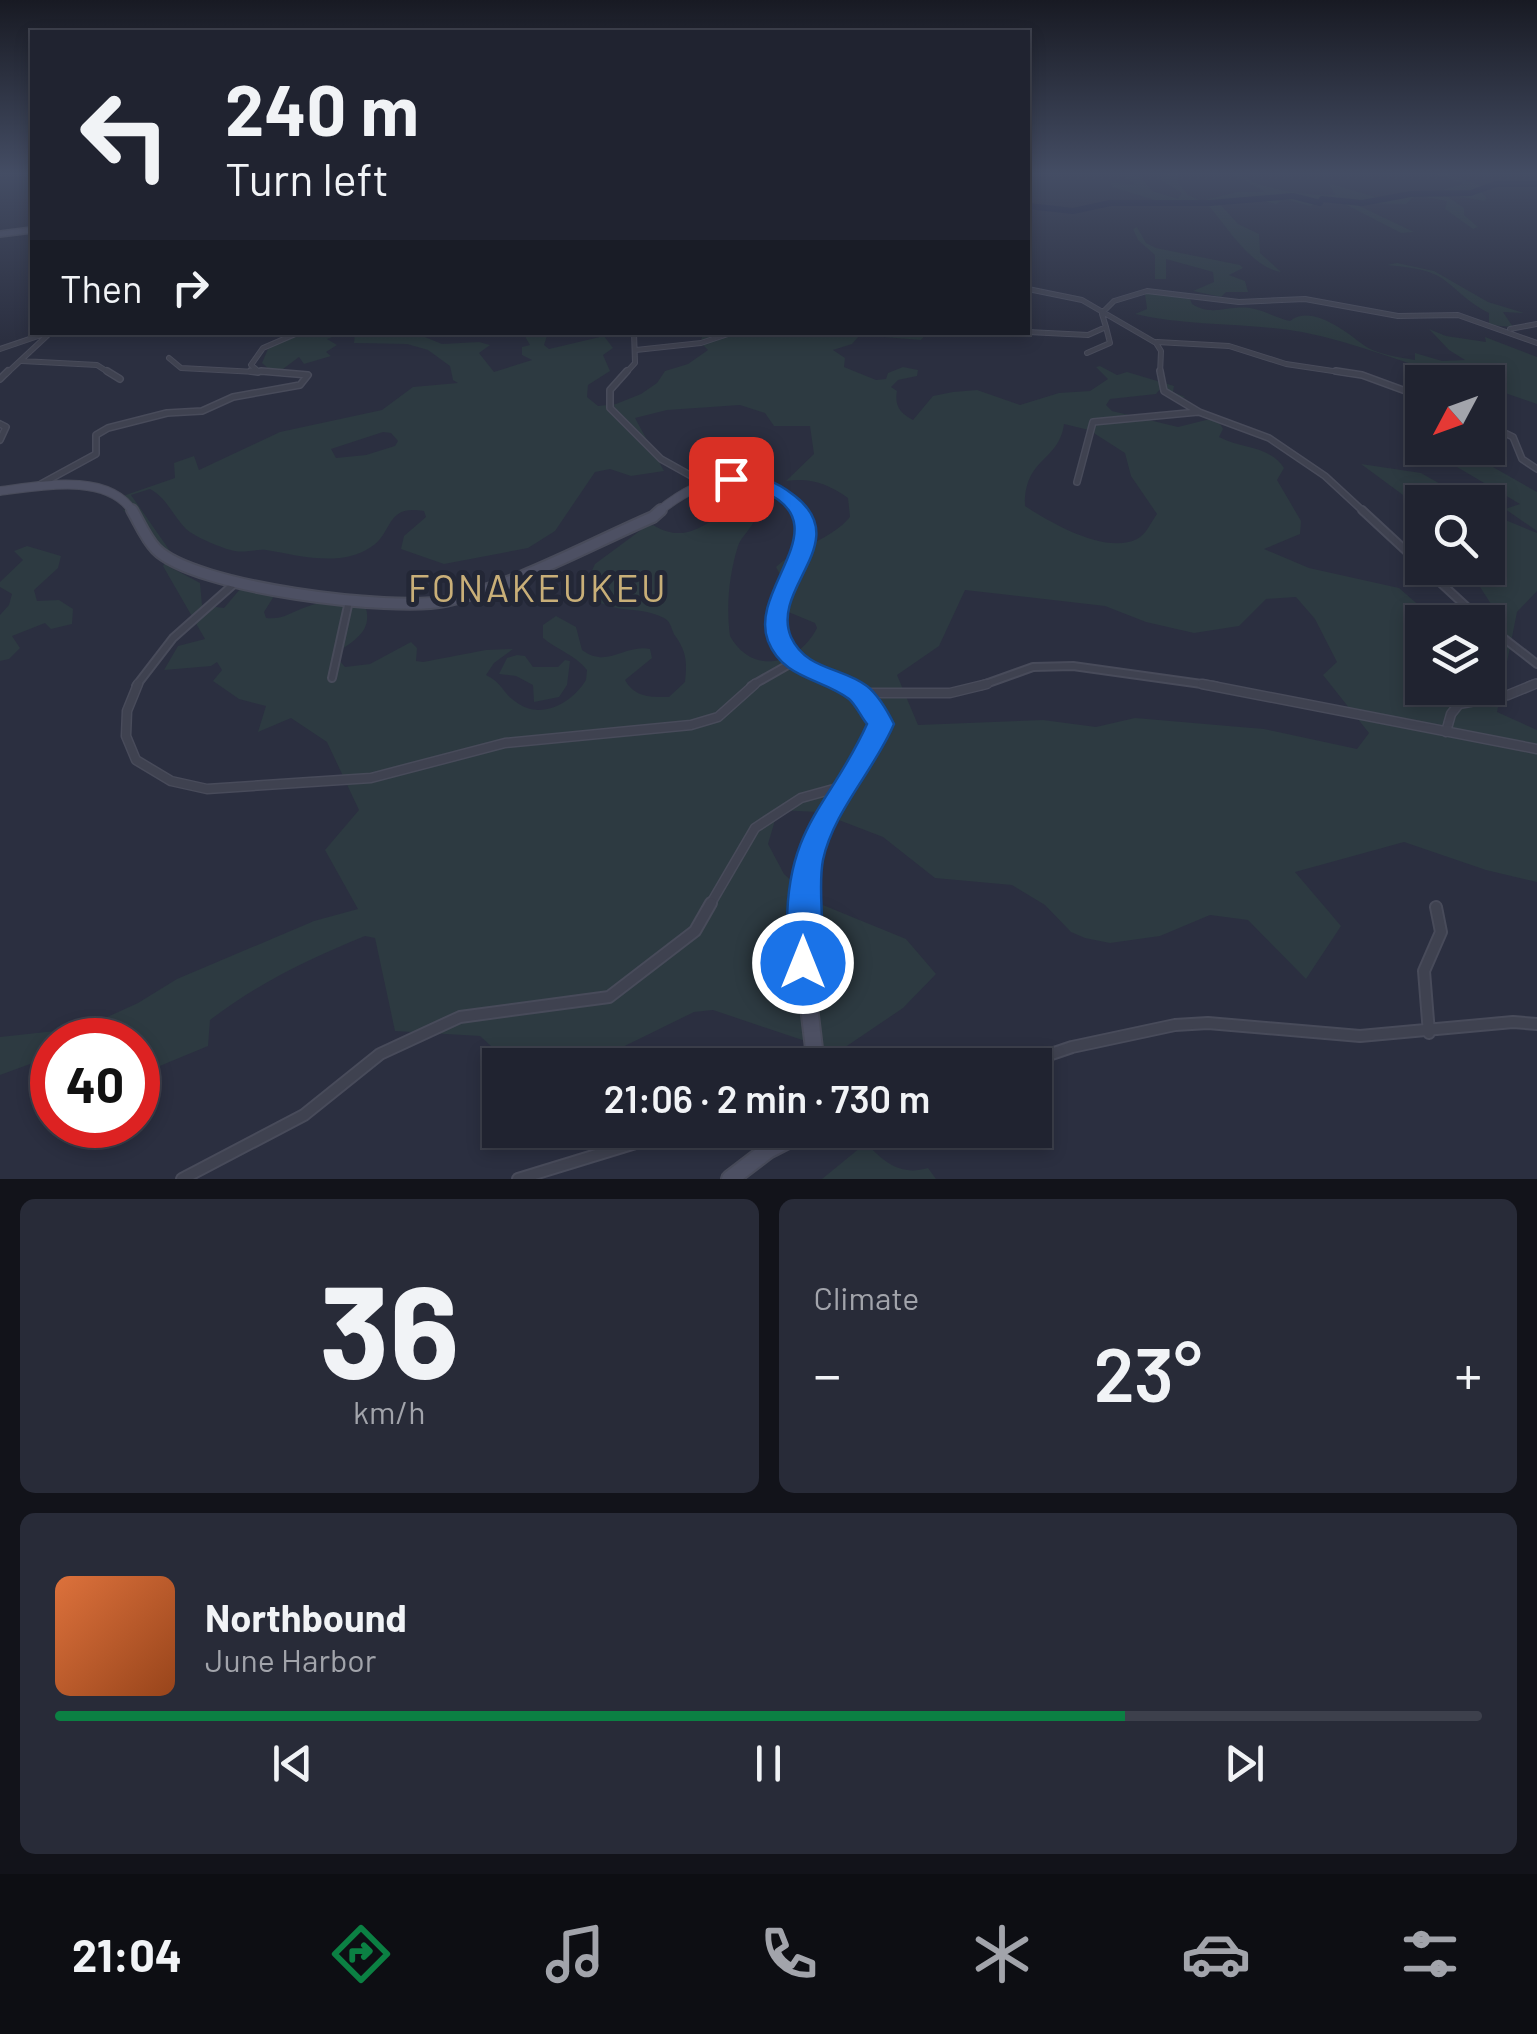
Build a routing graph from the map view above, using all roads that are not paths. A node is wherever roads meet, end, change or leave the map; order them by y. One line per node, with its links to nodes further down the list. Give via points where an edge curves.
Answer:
1 (30, 230): 2 (street)
2 (0, 234)
3 (1030, 289): 4 (street, via 1078,298)
4 (1102, 313): 6 (street); 7 (street, via 1122,295 1178,294 1242,302 1310,300 1400,316 1444,313); 14 (street)
5 (1537, 324): 7 (street)
6 (1106, 327): 8 (street, via 1088,335); 18 (street, via 1110,343)
7 (1509, 329): 15 (street)
8 (1030, 332)
9 (40, 335): 16 (street)
10 (46, 335): 20 (street)
11 (293, 335): 21 (street, via 262,348 251,365)
12 (634, 335): 17 (street)
13 (726, 335): 17 (street)
14 (1156, 342): 24 (street, via 1229,346); 25 (street, via 1161,387)
15 (1537, 344)
16 (0, 349)
17 (636, 350): 31 (street, via 636,363 609,392 610,408 661,458)
18 (1086, 353)
19 (169, 358): 21 (street, via 181,368)
20 (22, 361): 22 (street); 23 (street, via 98,366)
21 (264, 372): 32 (street, via 309,378 202,411 103,430 96,435 96,454)
22 (0, 379)
23 (120, 379)
24 (1405, 391)
25 (1199, 412): 30 (street, via 1093,422); 36 (street, via 1269,438 1325,476)
26 (0, 424): 28 (street, via 6,427)
27 (1505, 433): 29 (street)
28 (0, 440)
29 (1537, 469)
30 (1077, 482)
31 (704, 483): 35 (street, via 653,517 467,595 409,605); 38 (street, via 756,481 800,512 808,533 776,625)
32 (41, 484): 33 (street); 34 (street, via 116,494 157,550 190,570)
33 (0, 491)
34 (235, 583): 35 (street); 38 (street, via 156,658 127,709 131,754 179,784 208,789 371,778 506,743 692,725 718,717 750,687)
35 (348, 600): 40 (street)
36 (1464, 605)
37 (1505, 639): 39 (street)
38 (796, 661): 42 (street)
39 (1537, 664)
40 (332, 678)
41 (1537, 683): 43 (street, via 1460,704)
42 (858, 693): 43 (street, via 950,692 1034,667 1073,666 1209,685); 45 (street, via 880,724)
43 (1446, 733): 44 (street)
44 (1537, 749)
45 (847, 786): 49 (street, via 814,839 803,896); 53 (street, via 801,798 755,828 695,931 610,998 460,1017 380,1054 304,1116)
46 (1436, 907): 48 (street, via 1441,932 1424,971)
47 (1537, 1024): 48 (street)
48 (1429, 1032): 50 (street, via 1339,1036 1174,1024)
49 (814, 1048)
50 (1052, 1054)
51 (619, 1148): 54 (street)
52 (772, 1148): 55 (street)
53 (182, 1179)
54 (518, 1179)
55 (730, 1179)

